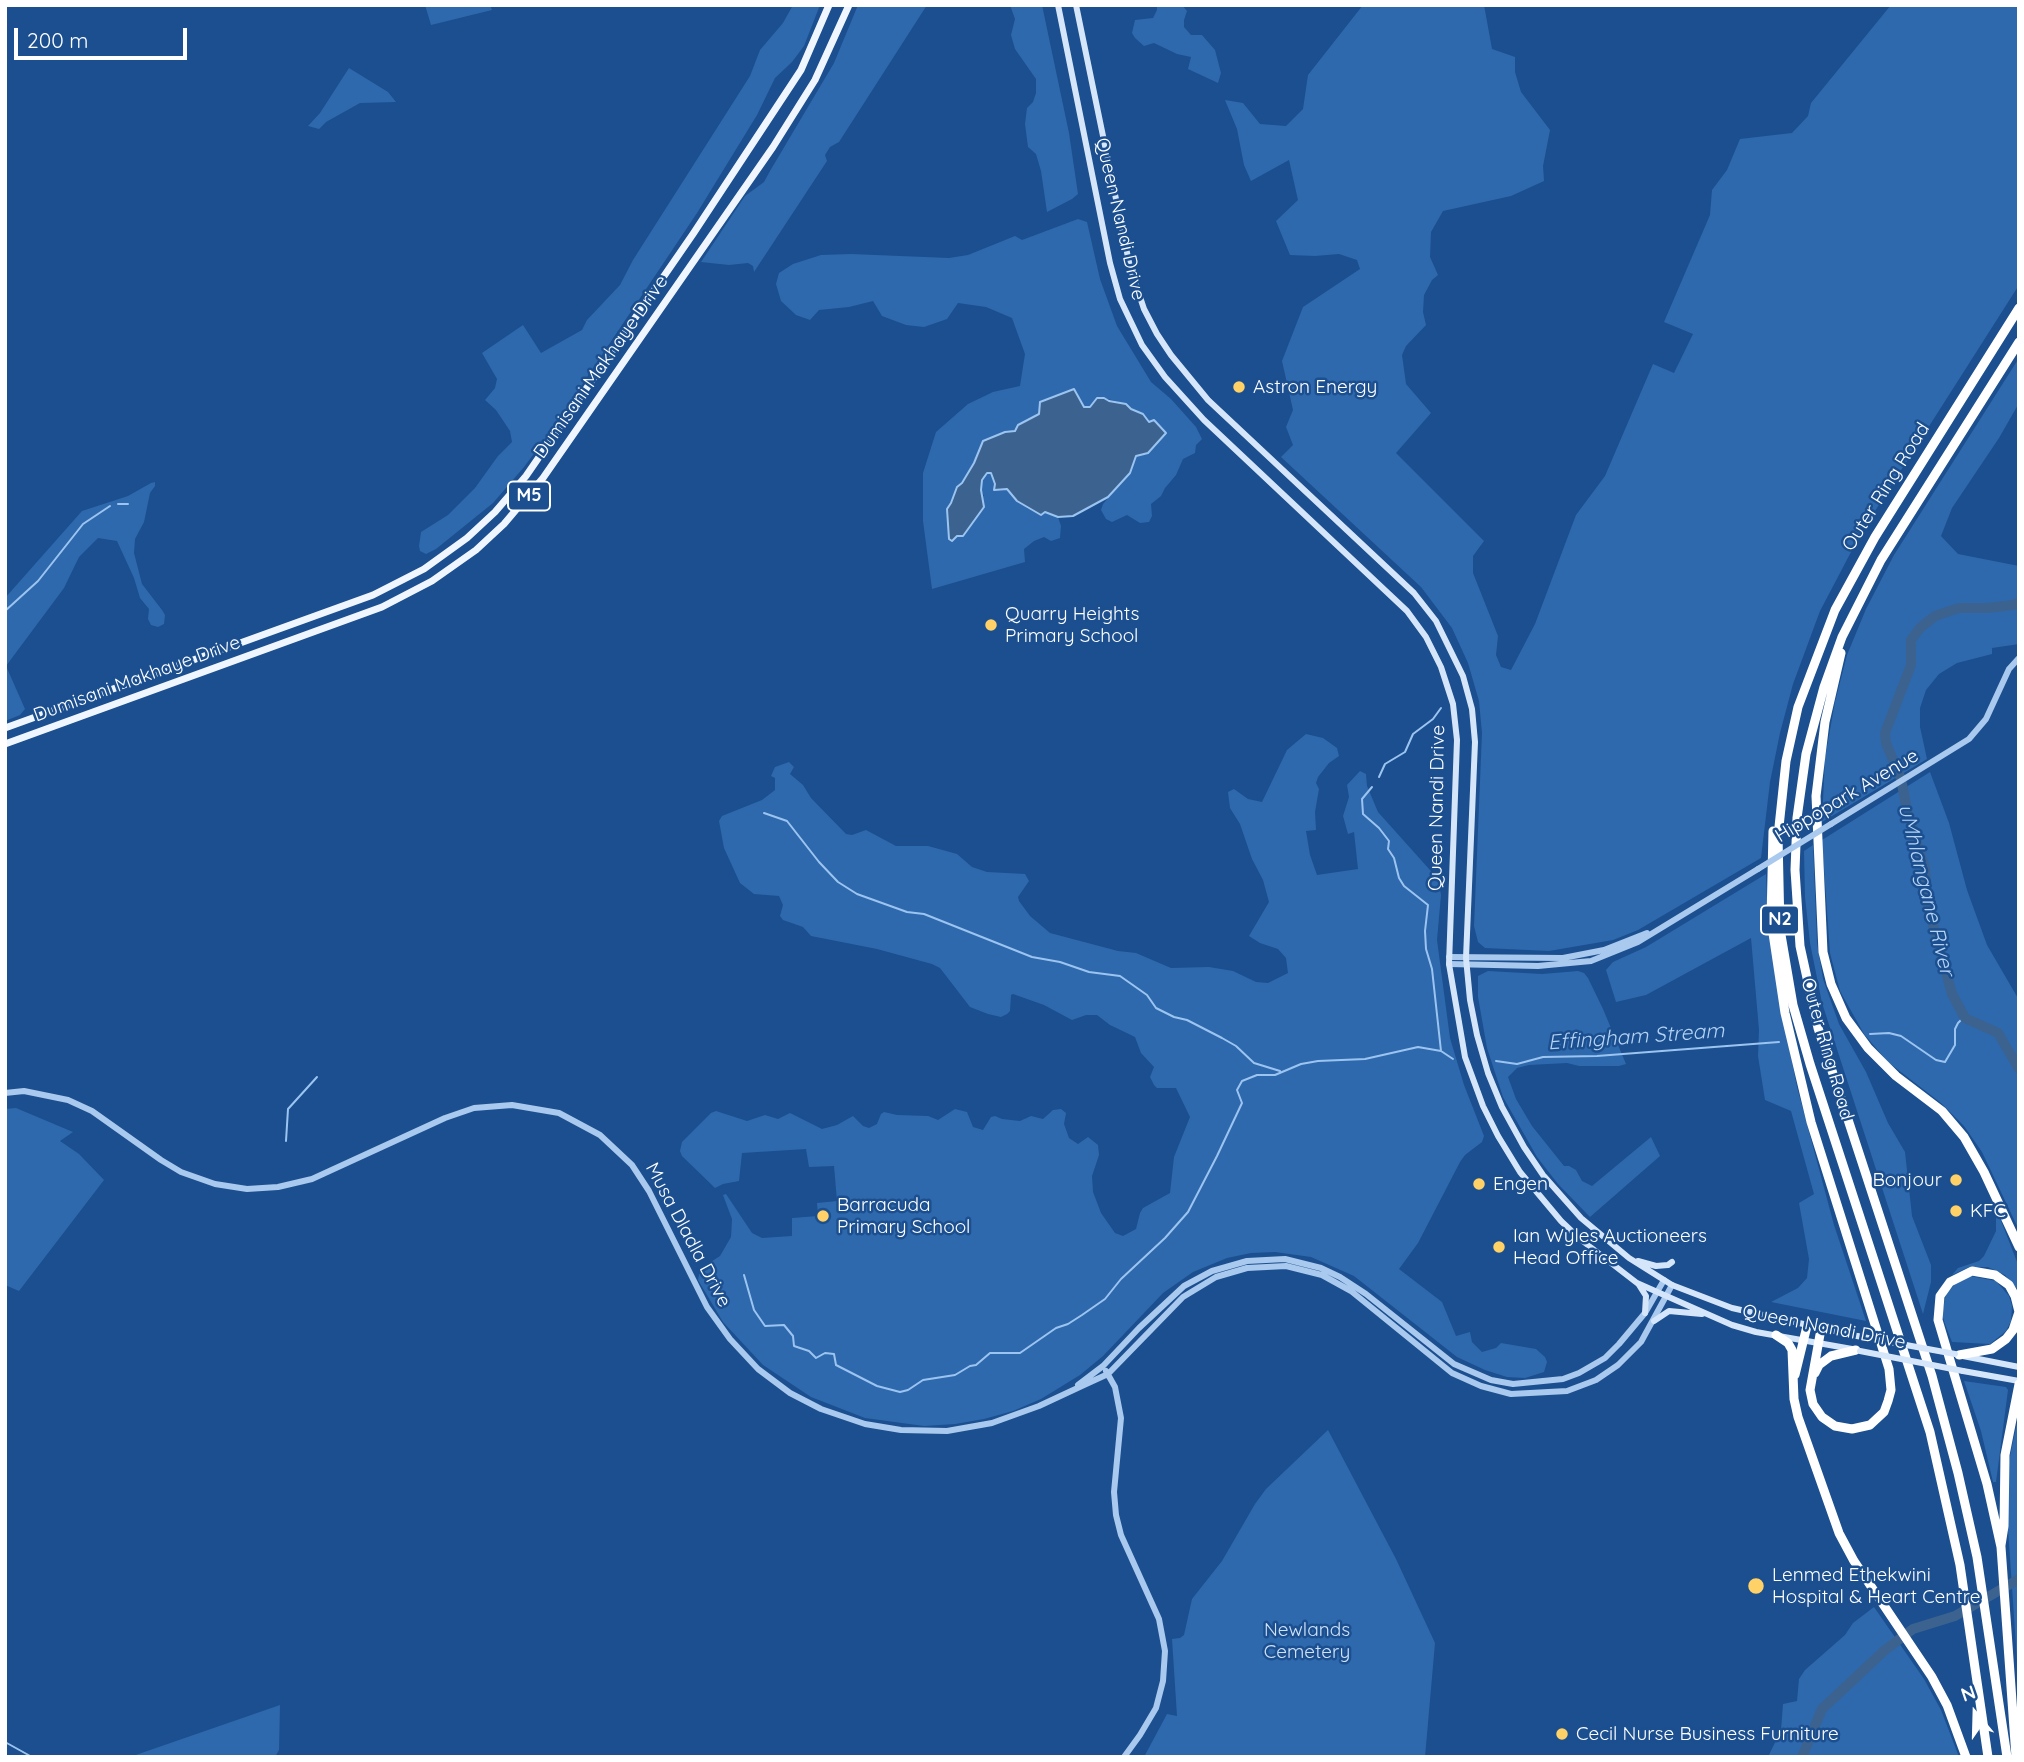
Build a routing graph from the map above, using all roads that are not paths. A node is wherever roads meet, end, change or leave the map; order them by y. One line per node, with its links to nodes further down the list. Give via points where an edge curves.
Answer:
1 (829, 5): 10 (main road, Dumisani Makhaye Drive / M5, via 801,70 686,244 526,476 467,538 424,569 373,594)
2 (849, 5): 11 (main road, Dumisani Makhaye Drive / M5, via 816,79 773,147 543,478 486,541 440,576 382,607)
3 (1058, 5): 12 (main road, Queen Nandi Drive, via 1110,263 1120,299 1142,345 1204,420 1407,611 1441,667 1453,704 1457,740)
4 (1076, 5): 13 (main road, Queen Nandi Drive, via 1130,267 1157,334 1208,400 1414,593 1436,621 1459,666 1472,709 1475,742)
5 (2019, 308): 9 (highway, Outer Ring Road / N2, via 1853,573)
6 (2019, 342): 7 (highway, Outer Ring Road / N2, via 1881,560)
7 (1850, 621): 15 (highway, via 1830,699 1818,773 1816,820 1826,968 1846,1018 1868,1048 1942,1111 1964,1137); 45 (highway, Outer Ring Road / N2, via 1824,687 1802,778 1795,870 1800,946 1827,1060 1943,1413 1977,1557)
8 (2019, 658): 13 (street, Hippopark Avenue, bridge, via 1979,730 1961,745 1659,929 1604,950 1563,958)
9 (1798, 707): 37 (highway, via 1787,738 1771,848 1771,919 1778,971 1811,1122 1889,1369 1891,1390 1877,1419 1861,1428 1843,1428 1817,1412); 44 (highway, Outer Ring Road / N2, via 1778,835 1779,918 1788,979 1810,1064 1920,1397 1941,1475 1960,1565)
10 (5, 728)
11 (5, 744)
12 (1449, 960): 13 (street, Hippopark Avenue); 19 (main road, Queen Nandi Drive, via 1465,1057 1498,1136 1520,1172 1561,1221)
13 (1466, 961): 16 (main road, Queen Nandi Drive, via 1483,1057 1512,1126 1555,1190)
14 (5, 1093): 39 (street, Musa Dladla Drive, via 24,1091 68,1100 92,1111 181,1172 215,1184 255,1189 321,1176 465,1111 512,1105 552,1111 593,1130 627,1159 649,1191 721,1329 762,1372 807,1402 876,1427 947,1431 999,1420)
15 (2019, 1247)
16 (1629, 1258): 17 (main road, via 1656,1266); 18 (main road, Queen Nandi Drive)
17 (1672, 1262)
18 (1664, 1280): 20 (main road, Queen Nandi Drive); 21 (street, Musa Dladla Drive)
19 (1637, 1283): 21 (main road, Queen Nandi Drive); 23 (main road, via 1646,1296)
20 (1672, 1285): 22 (street, Musa Dladla Drive); 26 (main road, Queen Nandi Drive, via 1732,1308)
21 (1658, 1292): 22 (main road, Queen Nandi Drive); 23 (street, Musa Dladla Drive)
22 (1666, 1296): 24 (main road, Queen Nandi Drive); 25 (street, Musa Dladla Drive)
23 (1645, 1312): 33 (street, Musa Dladla Drive, via 1594,1365 1563,1379 1513,1384 1454,1364 1340,1277 1301,1262 1266,1259 1229,1265 1184,1286)
24 (1704, 1314): 25 (main road, via 1670,1311); 28 (main road, Queen Nandi Drive)
25 (1654, 1321): 35 (street, Musa Dladla Drive, via 1632,1352 1596,1380 1558,1392 1511,1394 1452,1373 1332,1280 1299,1268 1258,1267 1216,1277 1183,1297)
26 (1807, 1326): 27 (main road, Queen Nandi Drive); 29 (highway)
27 (1821, 1329): 30 (highway); 32 (main road, Queen Nandi Drive, bridge)
28 (1776, 1335): 29 (main road, Queen Nandi Drive); 36 (highway, via 1790,1346)
29 (1804, 1341): 30 (main road, Queen Nandi Drive); 36 (highway)
30 (1818, 1343): 31 (main road, Queen Nandi Drive); 37 (highway)
31 (1858, 1350): 37 (highway, via 1825,1359); 38 (main road, Queen Nandi Drive, bridge)
32 (1957, 1354): 34 (main road, Queen Nandi Drive); 41 (highway, via 1992,1349 2013,1330 2019,1312 2015,1296 1995,1275 1972,1271 1950,1282 1940,1296 1938,1320 1987,1484)
33 (1103, 1366): 35 (street); 39 (street, Musa Dladla Drive)
34 (2019, 1367)
35 (1108, 1374): 39 (street, Musa Dladla Drive); 42 (street, via 1121,1418 1116,1515 1159,1619 1164,1651 1156,1708)
36 (1794, 1377): 43 (highway, via 1798,1417 1839,1533 1947,1705)
37 (1811, 1379)
38 (2019, 1382): 40 (highway)
39 (1065, 1394)
40 (2017, 1398): 41 (highway, via 2005,1455)
41 (2001, 1551): 46 (highway)
42 (1124, 1757)
43 (1966, 1757)
44 (1988, 1757)
45 (2007, 1757)
46 (2016, 1757)

